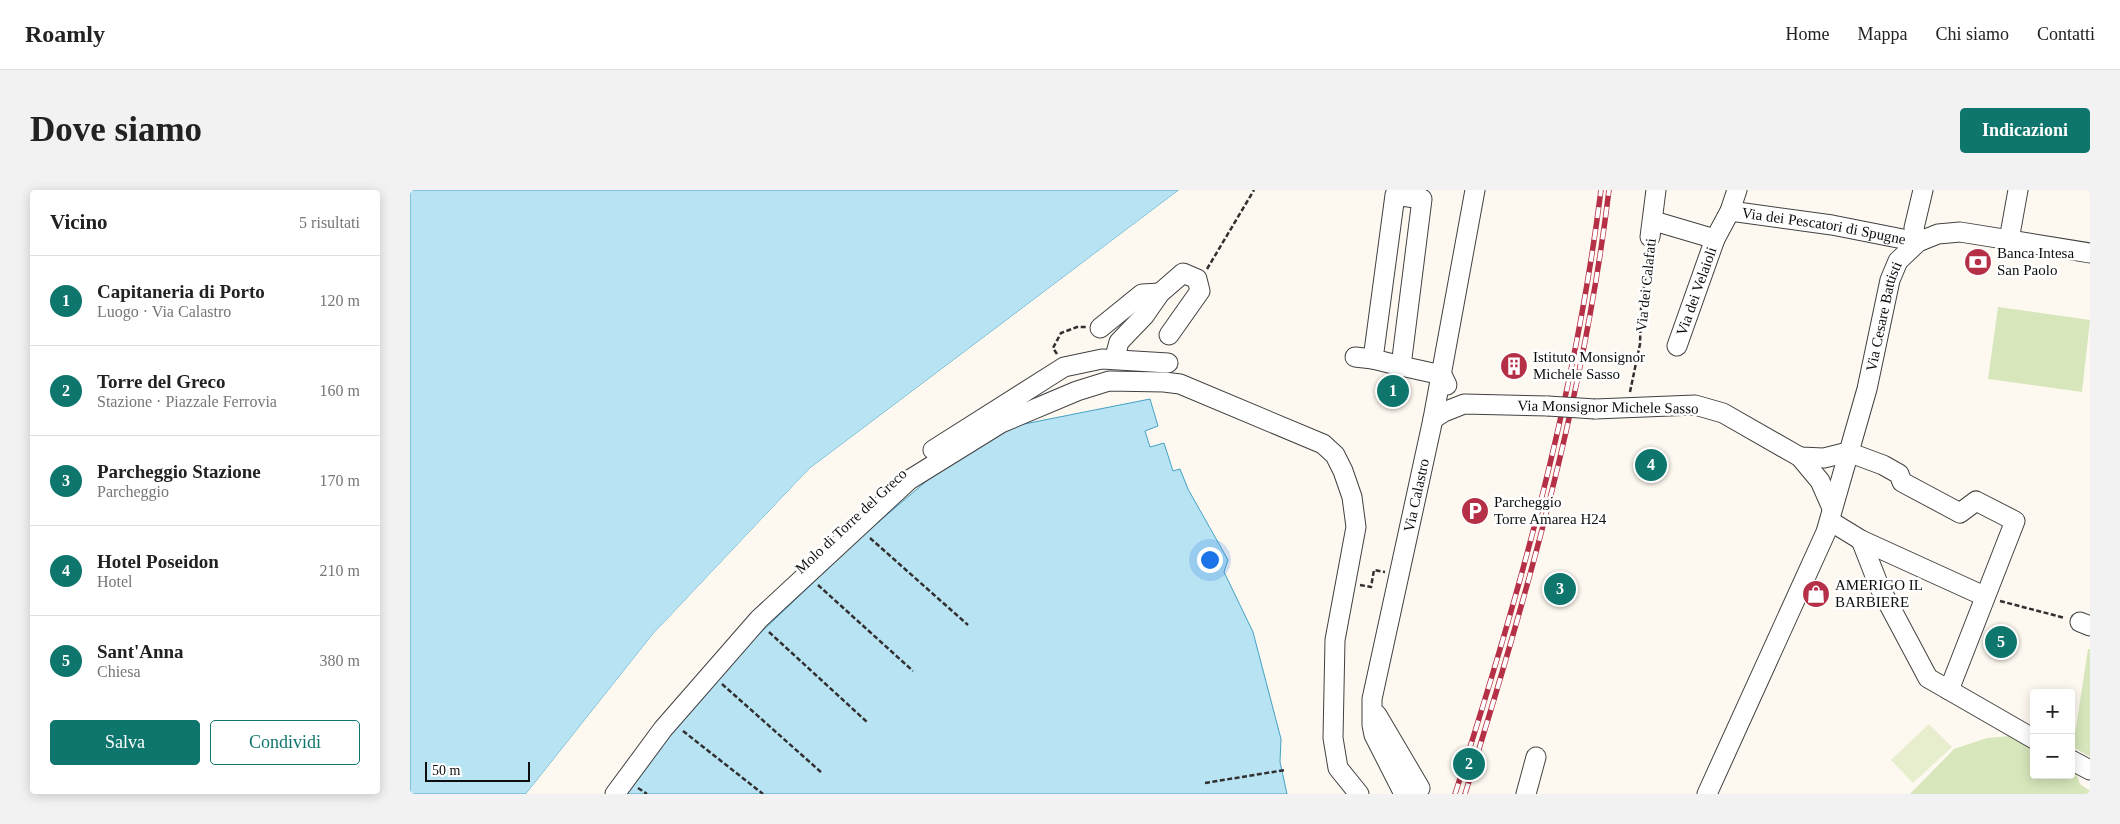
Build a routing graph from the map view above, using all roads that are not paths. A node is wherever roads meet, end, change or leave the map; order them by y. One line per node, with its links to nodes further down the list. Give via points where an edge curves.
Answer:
1 (1475, 190): 18 (street, Via Calastro)
2 (1656, 190): 8 (street, Via dei Velaioli, via 1652,229)
3 (1737, 190): 7 (street, Via dei Velaioli)
4 (1923, 190): 10 (street, via 1914,228)
5 (2018, 190): 9 (street)
6 (1407, 193): 17 (street, via 1422,199); 17 (street, via 1395,195 1364,358)
7 (1730, 211): 8 (street, Via dei Velaioli); 10 (street, Via dei Pescatori di Spugne, via 1832,225)
8 (1715, 238): 15 (street, Via dei Velaioli)
9 (2009, 240): 10 (street, Via Cesare Battisti, via 1960,232 1938,234); 11 (street, Via Cesare Battisti)
10 (1918, 242): 22 (street, Via Cesare Battisti, via 1898,261 1890,280 1867,389)
11 (2090, 253)
12 (1160, 293): 13 (street, via 1142,294); 14 (street, via 1183,273 1197,279 1200,291); 19 (street, via 1119,342)
13 (1100, 328)
14 (1169, 336)
15 (1678, 346)
16 (1168, 363): 33 (street, Molo di Torre del Greco, via 1102,359 1064,367 952,437 896,478 764,604 664,714)
17 (1401, 366): 18 (street)
18 (1442, 375): 20 (street, via 1450,391); 21 (street, Via Calastro)
19 (1109, 381): 34 (street, via 1001,423 909,480 759,619 663,729); 35 (street, via 1180,384 1330,449 1343,471 1352,497 1356,527 1335,640 1334,738 1338,768)
20 (1464, 404): 21 (street, Via Monsignor Michele Sasso); 23 (street, Via Monsignor Michele Sasso, bridge, via 1595,409 1695,405 1723,413)
21 (1434, 419): 32 (street, Via Calastro, via 1372,699 1374,735)
22 (1848, 452): 23 (street, Via Monsignor Michele Sasso, via 1824,458); 24 (street, Via Cesare Battisti); 26 (street, via 1884,465 1899,474 1902,482 1960,513 1976,501 2015,521)
23 (1800, 457): 24 (street, Via Monsignor Michele Sasso, via 1820,481)
24 (1831, 515): 25 (street); 37 (street, Via Cesare Battisti)
25 (1860, 540): 26 (street); 27 (street, via 1879,586 1928,678)
26 (1984, 596): 27 (street)
27 (1949, 690): 28 (street)
28 (2030, 737)
29 (1536, 757): 36 (street)
30 (2075, 762): 31 (street)
31 (2090, 770)
32 (1412, 791)
33 (604, 794)
34 (615, 794)
35 (1359, 794)
36 (1526, 794)
37 (1707, 794)

